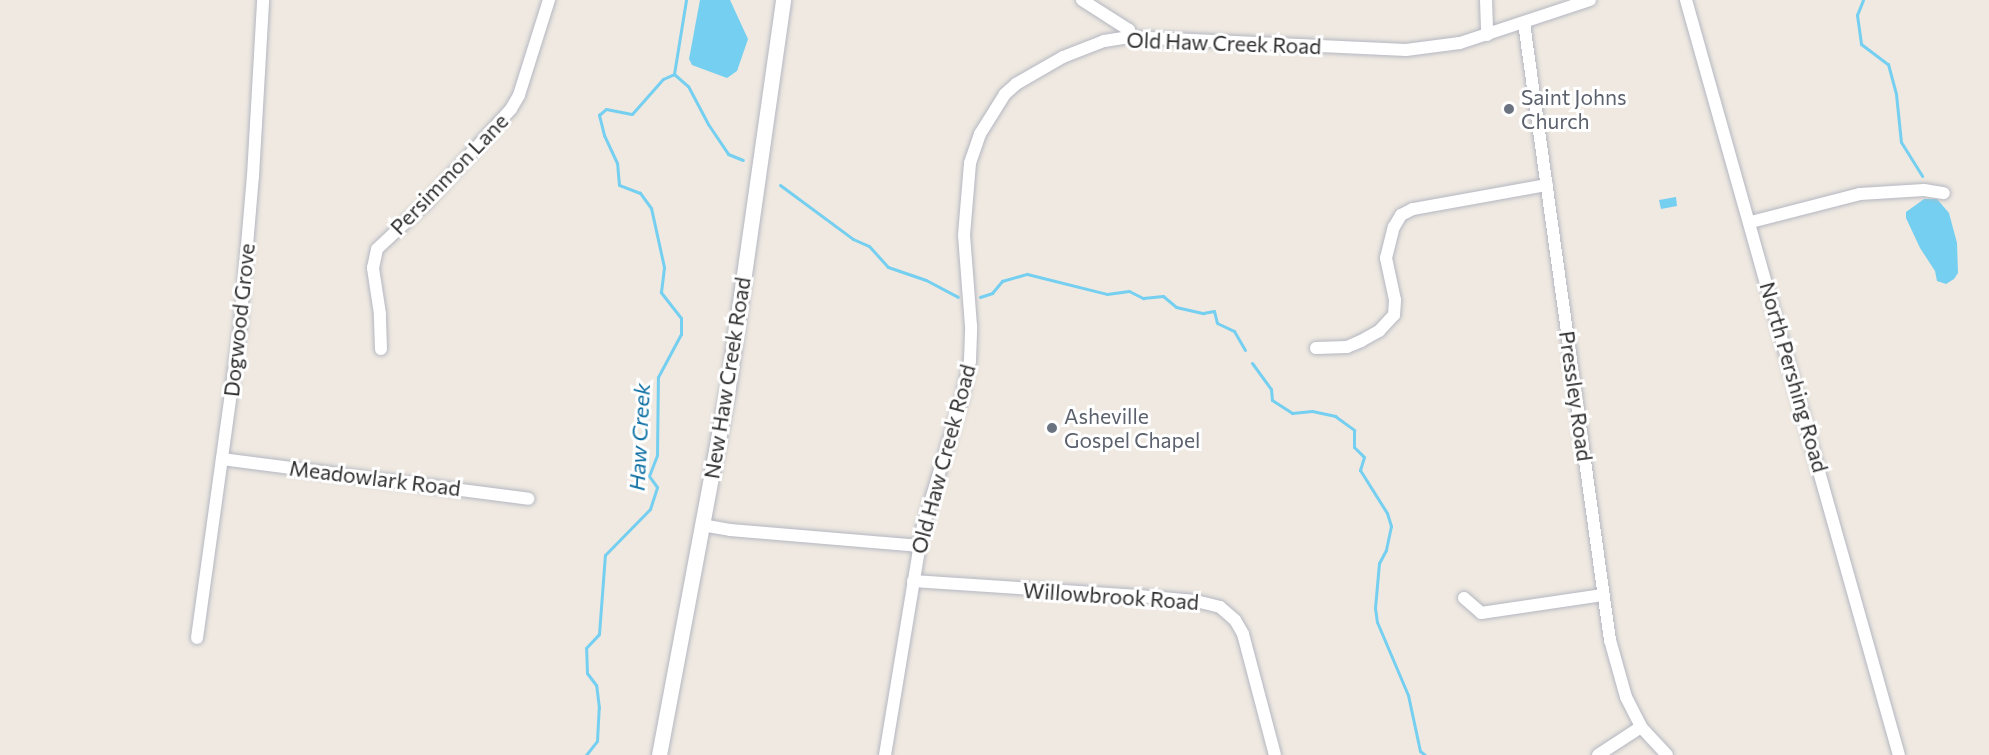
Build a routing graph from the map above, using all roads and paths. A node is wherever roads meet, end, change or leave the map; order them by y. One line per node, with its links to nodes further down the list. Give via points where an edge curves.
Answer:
1 (263, 0): 16 (street, Dogwood Grove, via 245,272)
2 (549, 0): 15 (street, Persimmon Lane, via 511,109 427,202 377,249 373,268)
3 (783, 0): 18 (street, New Haw Creek Road, via 728,387)
4 (1082, 0): 10 (street, via 1129,30)
5 (1486, 0): 9 (street)
6 (1590, 0): 8 (street, Old Haw Creek Road)
7 (1686, 0): 13 (street, North Pershing Road)
8 (1524, 23): 9 (street, Old Haw Creek Road); 11 (street, Pressley Road)
9 (1487, 35): 10 (street, Old Haw Creek Road, via 1447,46 1406,50)
10 (1128, 37): 19 (street, Old Haw Creek Road, via 1095,44 1063,57 1016,84 1005,94 976,144 970,163 964,235 971,357)
11 (1547, 184): 14 (street, via 1413,209 1401,215 1386,258 1395,300 1394,315 1379,331 1347,347); 21 (street, Pressley Road)
12 (1944, 194): 13 (street, via 1924,190 1860,194)
13 (1750, 222): 30 (street, North Pershing Road)
14 (1316, 348)
15 (381, 349)
16 (222, 459): 17 (street, Meadowlark Road); 23 (street, Dogwood Grove)
17 (528, 499)
18 (702, 525): 19 (street); 25 (street, New Haw Creek Road)
19 (920, 546): 20 (street, Old Haw Creek Road)
20 (913, 581): 26 (street, Old Haw Creek Road); 27 (street, Willowbrook Road, via 1139,596 1220,607 1243,634)
21 (1603, 595): 22 (street, via 1481,613); 24 (street, Pressley Road, via 1618,674)
22 (1464, 598)
23 (197, 638)
24 (1641, 727): 28 (street); 29 (street, Pressley Road)
25 (658, 755)
26 (885, 755)
27 (1275, 755)
28 (1598, 755)
29 (1667, 755)
30 (1899, 755)

